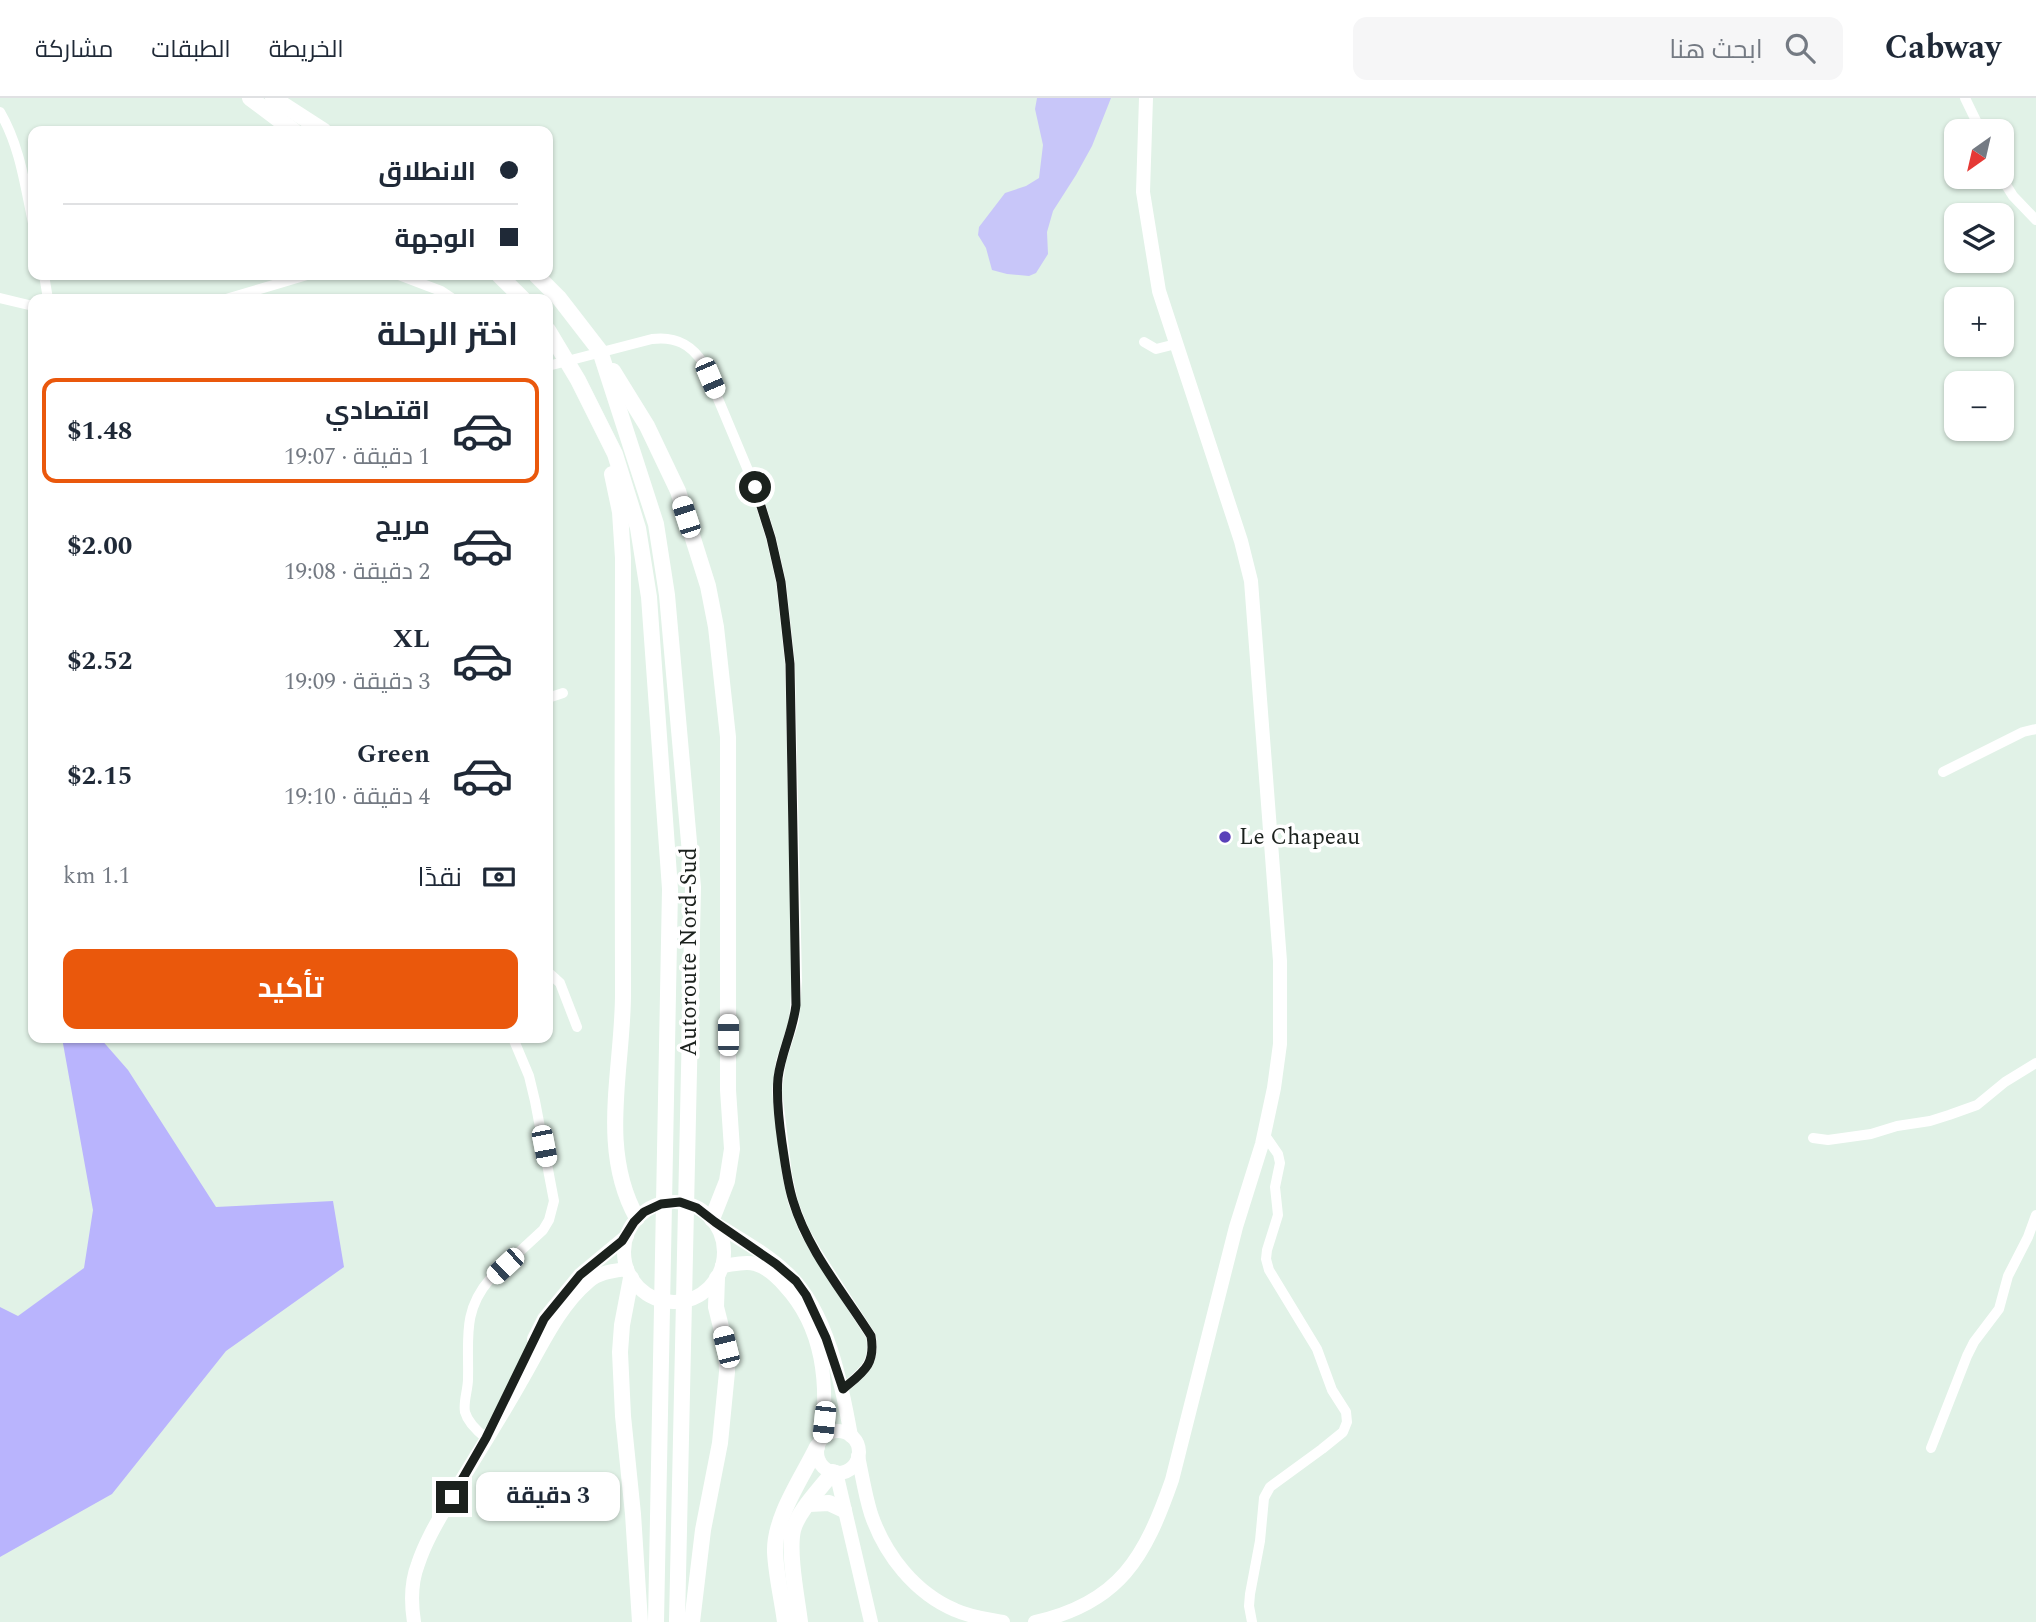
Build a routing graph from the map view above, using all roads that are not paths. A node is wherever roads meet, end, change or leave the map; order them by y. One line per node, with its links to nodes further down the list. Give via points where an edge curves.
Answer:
1 (250, 98): 7 (highway)
2 (273, 98): 8 (highway)
3 (1146, 98): 23 (main road, via 1145,203 1159,292)
4 (1965, 98): 6 (street)
5 (0, 112): 10 (street, via 11,132)
6 (1975, 119)
7 (287, 126)
8 (316, 126)
9 (2008, 189): 11 (street)
10 (28, 200)
11 (2036, 220)
12 (290, 280): 16 (street)
13 (412, 280): 17 (street)
14 (504, 280): 18 (highway)
15 (541, 280): 24 (highway, Autoroute Nord-Sud)
16 (243, 294)
17 (446, 294)
18 (518, 294)
19 (0, 298): 20 (street)
20 (28, 305)
21 (553, 338): 26 (highway, Autoroute Nord-Sud)
22 (1144, 342): 23 (street, via 1156,349)
23 (1175, 344): 35 (main road, via 1251,581 1280,961 1280,1044)
24 (600, 351): 40 (highway, via 648,426 678,491 716,627 728,737 732,1149); 57 (highway, Autoroute Nord-Sud, via 656,524 667,595 693,887)
25 (553, 365): 44 (street, via 663,338 686,344 704,363 771,538 790,664 797,981 794,1021 777,1091 793,1202 816,1251 871,1336 869,1365)
26 (578, 380): 37 (highway, via 608,458 620,512 623,558 623,1017 614,1131); 56 (highway, Autoroute Nord-Sud, via 615,454 638,528 649,597 670,889)
27 (563, 692): 28 (street)
28 (553, 696)
29 (2036, 729): 30 (street)
30 (1943, 772)
31 (553, 977): 32 (street, via 560,983)
32 (577, 1027)
33 (515, 1043): 46 (street, via 529,1076 554,1201 543,1230 482,1288 471,1311 465,1411 472,1426)
34 (2036, 1063): 36 (street, via 1977,1105 1950,1115 1871,1134)
35 (1264, 1135): 63 (main road, via 1232,1240 1172,1480 1157,1521 1126,1573 1102,1594 1079,1609); 64 (street, via 1280,1163 1275,1187 1278,1215 1266,1259 1269,1270 1317,1349 1348,1422 1322,1450 1270,1487 1264,1498 1250,1594)
36 (1813, 1138)
37 (624, 1189): 39 (highway); 41 (main road)
38 (2036, 1214): 48 (street, via 1998,1309 1967,1356)
39 (637, 1218): 40 (main road, via 652,1207 680,1202); 41 (main road)
40 (713, 1221): 42 (main road, via 724,1243); 44 (main road, via 796,1281 826,1338)
41 (623, 1239): 43 (main road); 46 (main road, via 580,1275 544,1319)
42 (720, 1272): 43 (main road, via 705,1292 679,1302 652,1297); 47 (main road, via 746,1263 762,1268 788,1290 807,1318 819,1345 823,1380); 58 (highway, via 716,1307 727,1372)
43 (629, 1273): 46 (main road, via 604,1273 581,1288 549,1330); 55 (highway, via 620,1352 622,1416)
44 (843, 1389): 45 (main road)
45 (851, 1436): 47 (main road, via 836,1431); 49 (main road)
46 (486, 1438): 54 (main road, via 429,1537 417,1567 412,1589)
47 (820, 1442): 50 (main road, via 820,1463 828,1470); 59 (highway, via 783,1514 776,1538)
48 (1931, 1448)
49 (858, 1456): 50 (main road); 51 (main road)
50 (840, 1471): 51 (main road); 52 (highway); 53 (main road)
51 (866, 1494): 62 (main road, via 882,1539 904,1573 954,1610)
52 (809, 1504): 53 (highway, via 829,1503); 60 (highway, via 798,1518 792,1541)
53 (844, 1510): 61 (main road)
54 (414, 1622)
55 (640, 1622)
56 (656, 1622)
57 (677, 1622)
58 (692, 1622)
59 (785, 1622)
60 (800, 1622)
61 (871, 1622)
62 (1003, 1622)
63 (1035, 1622)
64 (1252, 1622)

